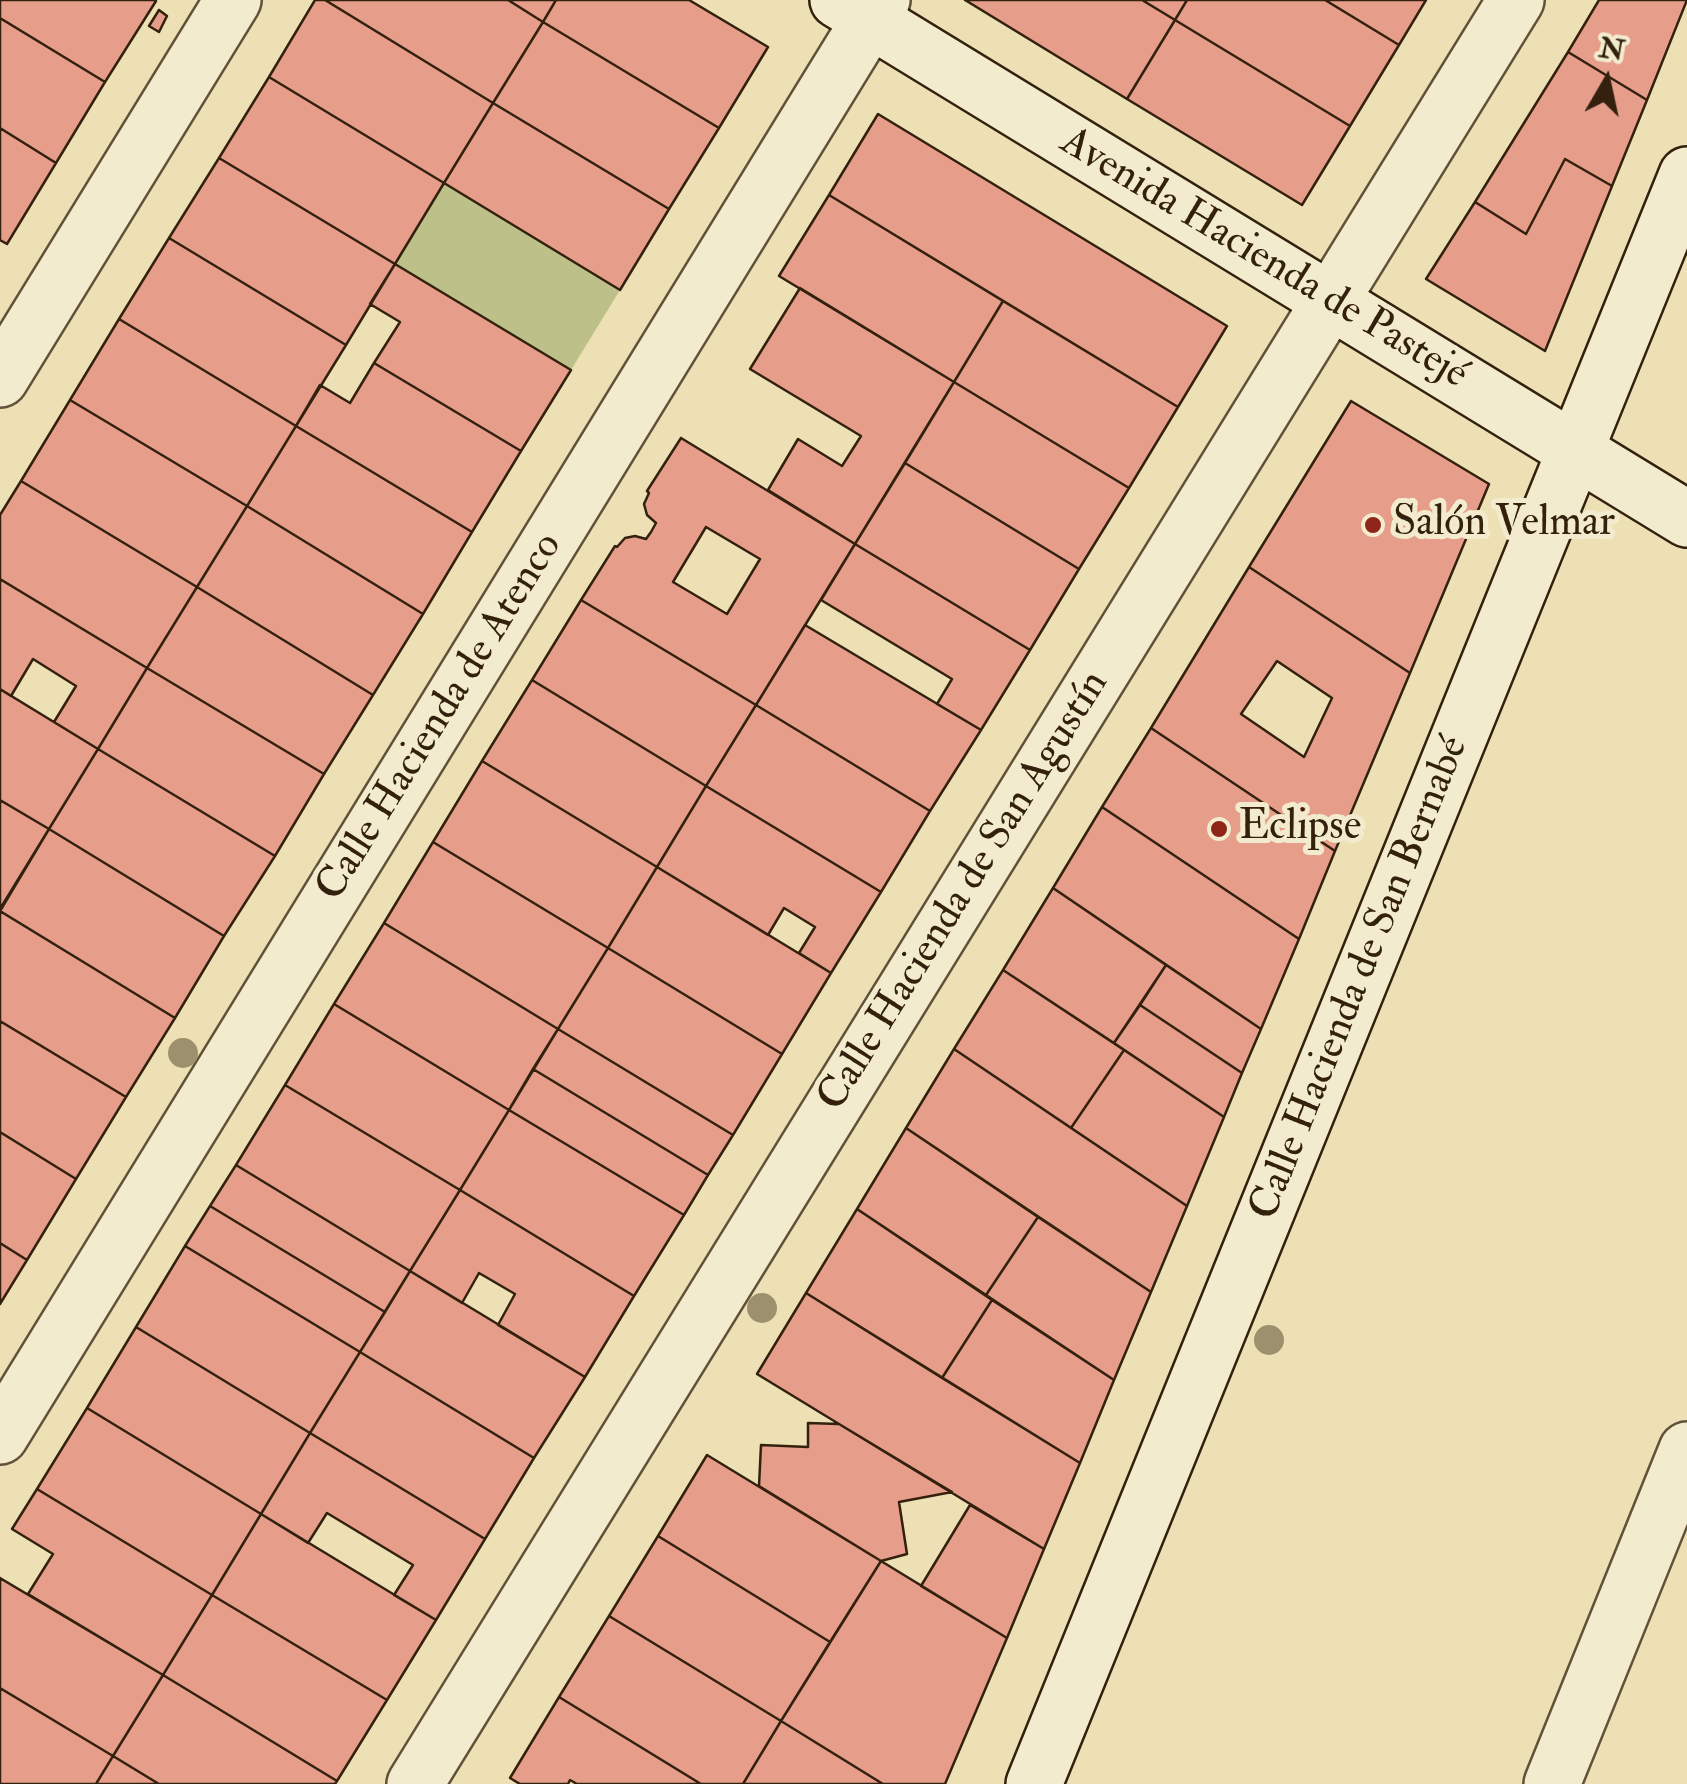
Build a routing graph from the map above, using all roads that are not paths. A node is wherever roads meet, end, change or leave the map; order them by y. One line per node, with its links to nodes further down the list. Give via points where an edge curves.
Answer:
1 (232, 0): 6 (street)
2 (1516, 0): 5 (street, Calle Hacienda de San Agustín)
3 (864, 6): 5 (street, Avenida Hacienda de Pastejé); 9 (street, Calle Hacienda de Atenco)
4 (1687, 174): 7 (street, Calle Hacienda de San Bernabé)
5 (1330, 300): 7 (street, Avenida Hacienda de Pastejé); 11 (street, Calle Hacienda de San Agustín)
6 (0, 379)
7 (1575, 451): 8 (street, Avenida Hacienda de Pastejé); 12 (street, Calle Hacienda de San Bernabé)
8 (1687, 520)
9 (0, 1436)
10 (1687, 1450): 13 (street)
11 (414, 1784)
12 (1034, 1784)
13 (1552, 1784)

